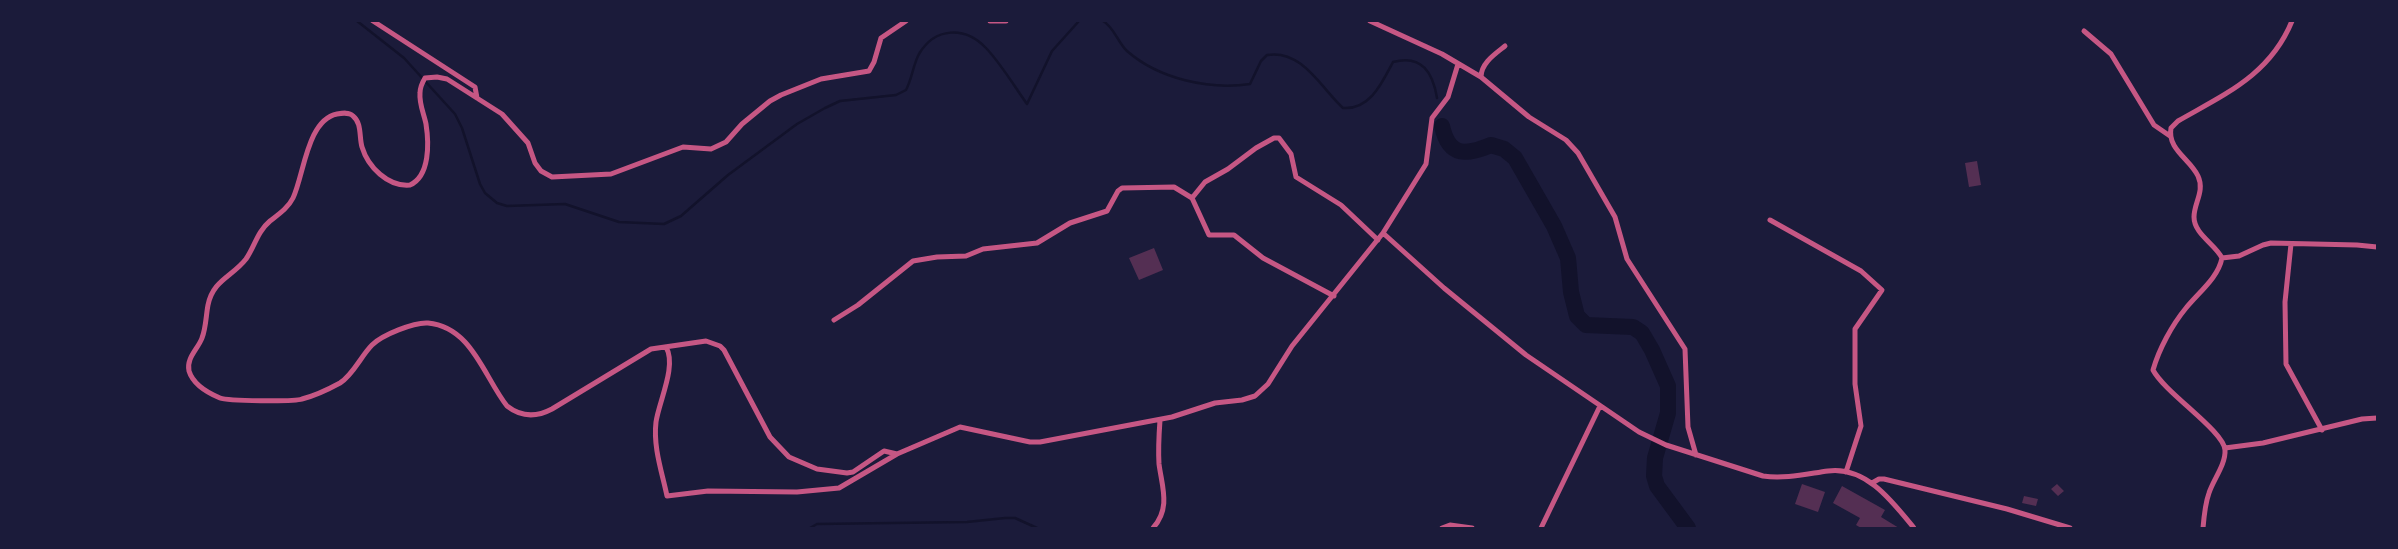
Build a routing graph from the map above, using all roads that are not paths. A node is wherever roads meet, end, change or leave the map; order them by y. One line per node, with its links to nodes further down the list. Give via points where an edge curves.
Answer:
1 (373, 21): 11 (street, via 475,87)
2 (906, 21): 11 (street, via 881,38 869,71 821,79 770,100 718,147 705,150 683,147 611,174 552,177 541,171 528,143 502,114)
3 (990, 21): 4 (street)
4 (1006, 21)
5 (1370, 21): 9 (street)
6 (2292, 21): 12 (street, via 2274,52 2255,75 2178,121 2170,128)
7 (2084, 31): 12 (street, via 2111,54 2154,125)
8 (1505, 46): 10 (street, via 1489,59 1481,70)
9 (1458, 64): 10 (street); 15 (street, via 1448,97 1432,118 1426,164)
10 (1481, 77): 29 (street, via 1529,117 1566,140 1578,153 1607,202 1615,217 1627,260 1684,349 1688,427)
11 (477, 98): 22 (street, via 447,79 425,78 420,87 420,104 427,130 425,166 421,176 410,185 392,183 370,163 354,116 339,113 322,122 311,141 290,204 264,227 247,258 218,283 209,297 202,337 190,360 189,370 197,383 221,399 301,400 342,382 372,345 380,340 410,326 428,323 446,327 463,339 507,406 520,414 536,415 552,409 651,349)
12 (2170, 136): 19 (street, via 2171,142 2200,178 2201,191 2194,218 2196,228)
13 (1192, 198): 16 (street, via 1205,182 1228,170 1256,148 1279,138 1291,154 1296,177 1341,205); 20 (street, via 1209,235 1234,235 1263,258); 21 (street, via 1174,187 1122,188 1107,211 1070,223 1037,243 983,249 966,256 913,261)
14 (1770, 220): 30 (street, via 1861,272 1882,290 1855,329 1855,384 1861,426)
15 (1384, 233): 16 (street); 23 (street, via 1444,288 1526,355)
16 (1378, 240): 20 (street)
17 (2291, 244): 18 (street); 19 (street, via 2263,245 2239,256); 26 (street, via 2285,302 2286,364)
18 (2377, 247)
19 (2222, 258): 27 (street, via 2216,273 2184,310 2152,370 2165,388 2219,436)
20 (1334, 296): 25 (street, via 1292,346 1268,384 1255,396 1215,403)
21 (834, 320)
22 (666, 346): 28 (street, via 706,341 720,346 775,444 805,466 847,473 884,451); 28 (street, via 671,363 656,422 655,445 668,496 708,491 832,489 844,486)
23 (1600, 406): 29 (street, via 1651,438); 35 (street)
24 (2377, 418): 26 (street, via 2362,418)
25 (1160, 420): 28 (street, via 1035,442 960,427); 32 (street, via 1159,463 1165,506)
26 (2322, 430): 27 (street)
27 (2225, 448): 38 (street, via 2223,461 2208,494)
28 (898, 454)
29 (1696, 455): 30 (street, via 1778,478 1831,470)
30 (1846, 472): 31 (street, via 1858,474)
31 (1872, 483): 36 (street); 37 (street, via 1879,478 1884,479)
32 (1153, 528)
33 (1442, 528): 34 (street, via 1450,525)
34 (1472, 528)
35 (1541, 528)
36 (1914, 528)
37 (2070, 528)
38 (2203, 528)

